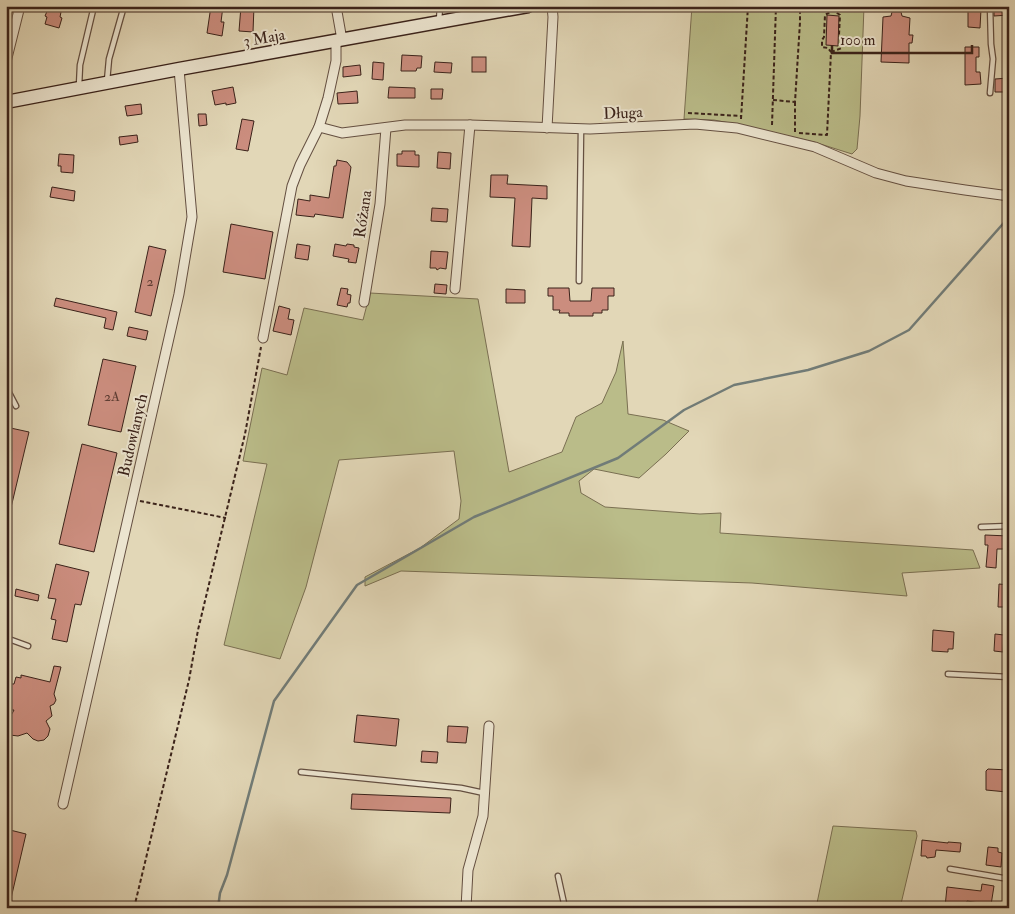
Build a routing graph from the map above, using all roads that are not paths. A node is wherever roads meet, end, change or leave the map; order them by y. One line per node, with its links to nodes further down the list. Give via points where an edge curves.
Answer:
1 (20, 6): 11 (street)
2 (94, 6): 14 (lane, via 80,65)
3 (124, 6): 13 (lane, via 109,60)
4 (336, 6): 10 (street)
5 (440, 6): 9 (lane)
6 (528, 6): 9 (street, 3 Maja)
7 (552, 6): 20 (street)
8 (990, 6): 15 (lane, via 993,59)
9 (439, 22): 10 (street, 3 Maja)
10 (339, 41): 12 (street, 3 Maja); 18 (street)
11 (6, 62)
12 (179, 69): 13 (street, 3 Maja); 38 (street, Budowlanych, via 192,217 179,294)
13 (107, 82): 14 (street, 3 Maja)
14 (79, 88): 16 (street, 3 Maja)
15 (990, 92)
16 (6, 102)
17 (470, 125): 19 (street, Długa); 20 (street, Długa); 24 (street)
18 (319, 127): 19 (street, Długa, via 342,133); 26 (street, via 292,186)
19 (386, 128): 25 (street, Różana, via 380,204)
20 (547, 128): 21 (street, Długa)
21 (581, 129): 22 (street, Długa, via 694,124 741,129 815,147 876,173 906,181); 23 (lane)
22 (1009, 196)
23 (580, 281)
24 (456, 289)
25 (364, 302)
26 (263, 338)
27 (6, 387): 28 (lane)
28 (16, 406)
29 (1009, 526): 30 (lane)
30 (981, 527)
31 (6, 638): 32 (lane)
32 (28, 646)
33 (948, 674): 34 (lane)
34 (1009, 677)
35 (489, 726): 37 (street)
36 (301, 772): 37 (lane)
37 (484, 793): 42 (street, via 483,816 468,870)
38 (63, 804)
39 (950, 869): 41 (lane)
40 (558, 876): 43 (lane)
41 (1009, 879)
42 (466, 908)
43 (565, 908)

